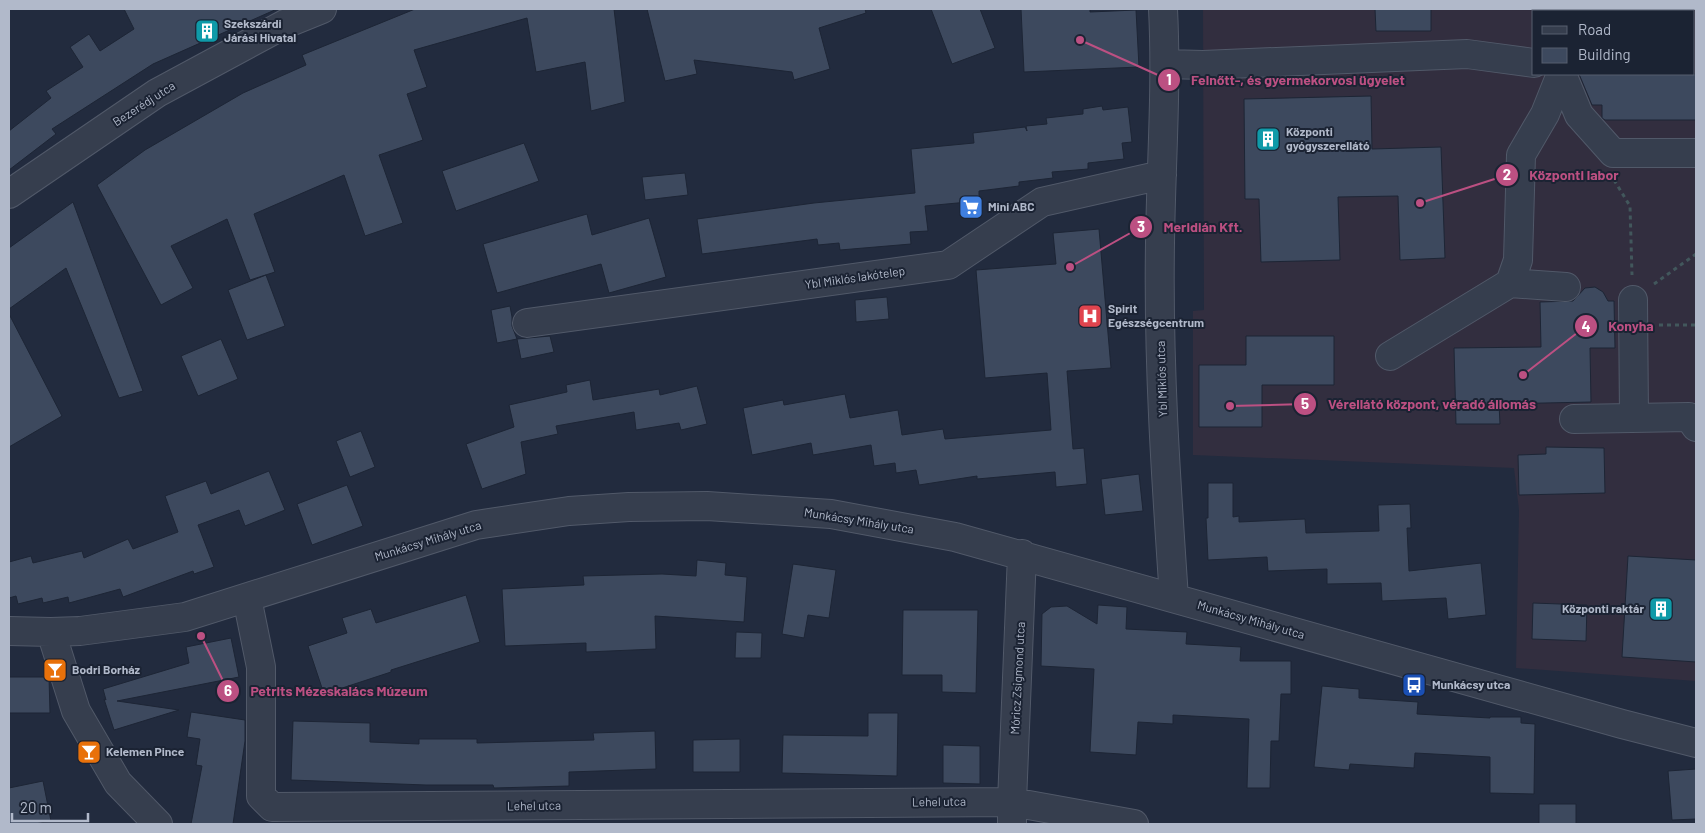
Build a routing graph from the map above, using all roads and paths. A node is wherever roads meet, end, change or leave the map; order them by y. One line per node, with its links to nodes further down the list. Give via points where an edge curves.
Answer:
1 (322, 9): 3 (street, Bezerédj utca)
2 (1163, 9): 5 (street, Ybl Miklós utca)
3 (283, 17): 11 (street, Bezerédj utca, via 157,93)
4 (1532, 63): 5 (street, via 1467,54)
5 (1165, 64): 10 (street, Ybl Miklós utca)
6 (1562, 75): 9 (street, via 1578,115)
7 (1562, 75): 13 (street, via 1545,114 1521,155 1518,260)
8 (1696, 153): 9 (street)
9 (1613, 165): 15 (path, via 1630,206)
10 (1162, 175): 16 (street, Ybl Miklós lakótelep, via 1042,202 948,264); 24 (street, Ybl Miklós utca, via 1162,392)
11 (9, 194)
12 (1696, 254): 15 (path)
13 (1510, 283): 14 (street); 18 (street)
14 (1566, 287)
15 (1632, 313): 17 (path); 19 (street)
16 (527, 323)
17 (1696, 325)
18 (1390, 356)
19 (1634, 418): 20 (street); 21 (street, via 1689,417)
20 (1574, 419)
21 (1696, 427)
22 (1022, 554): 23 (street, Munkácsy Mihály utca, via 955,536 830,514 707,506 629,507 569,511 476,525); 24 (street, Munkácsy Mihály utca); 28 (street, Móricz Zsigmond utca)
23 (247, 598): 26 (street, Munkácsy Mihály utca, via 185,617); 28 (street, Lehel utca, via 261,667 261,796 272,807)
24 (1174, 598): 27 (street, Munkácsy Mihály utca)
25 (9, 630): 26 (street, Munkácsy Mihály utca)
26 (51, 632): 29 (street, via 76,711 118,783)
27 (1696, 744)
28 (1012, 813): 30 (street)
29 (158, 824)
30 (1134, 824)

